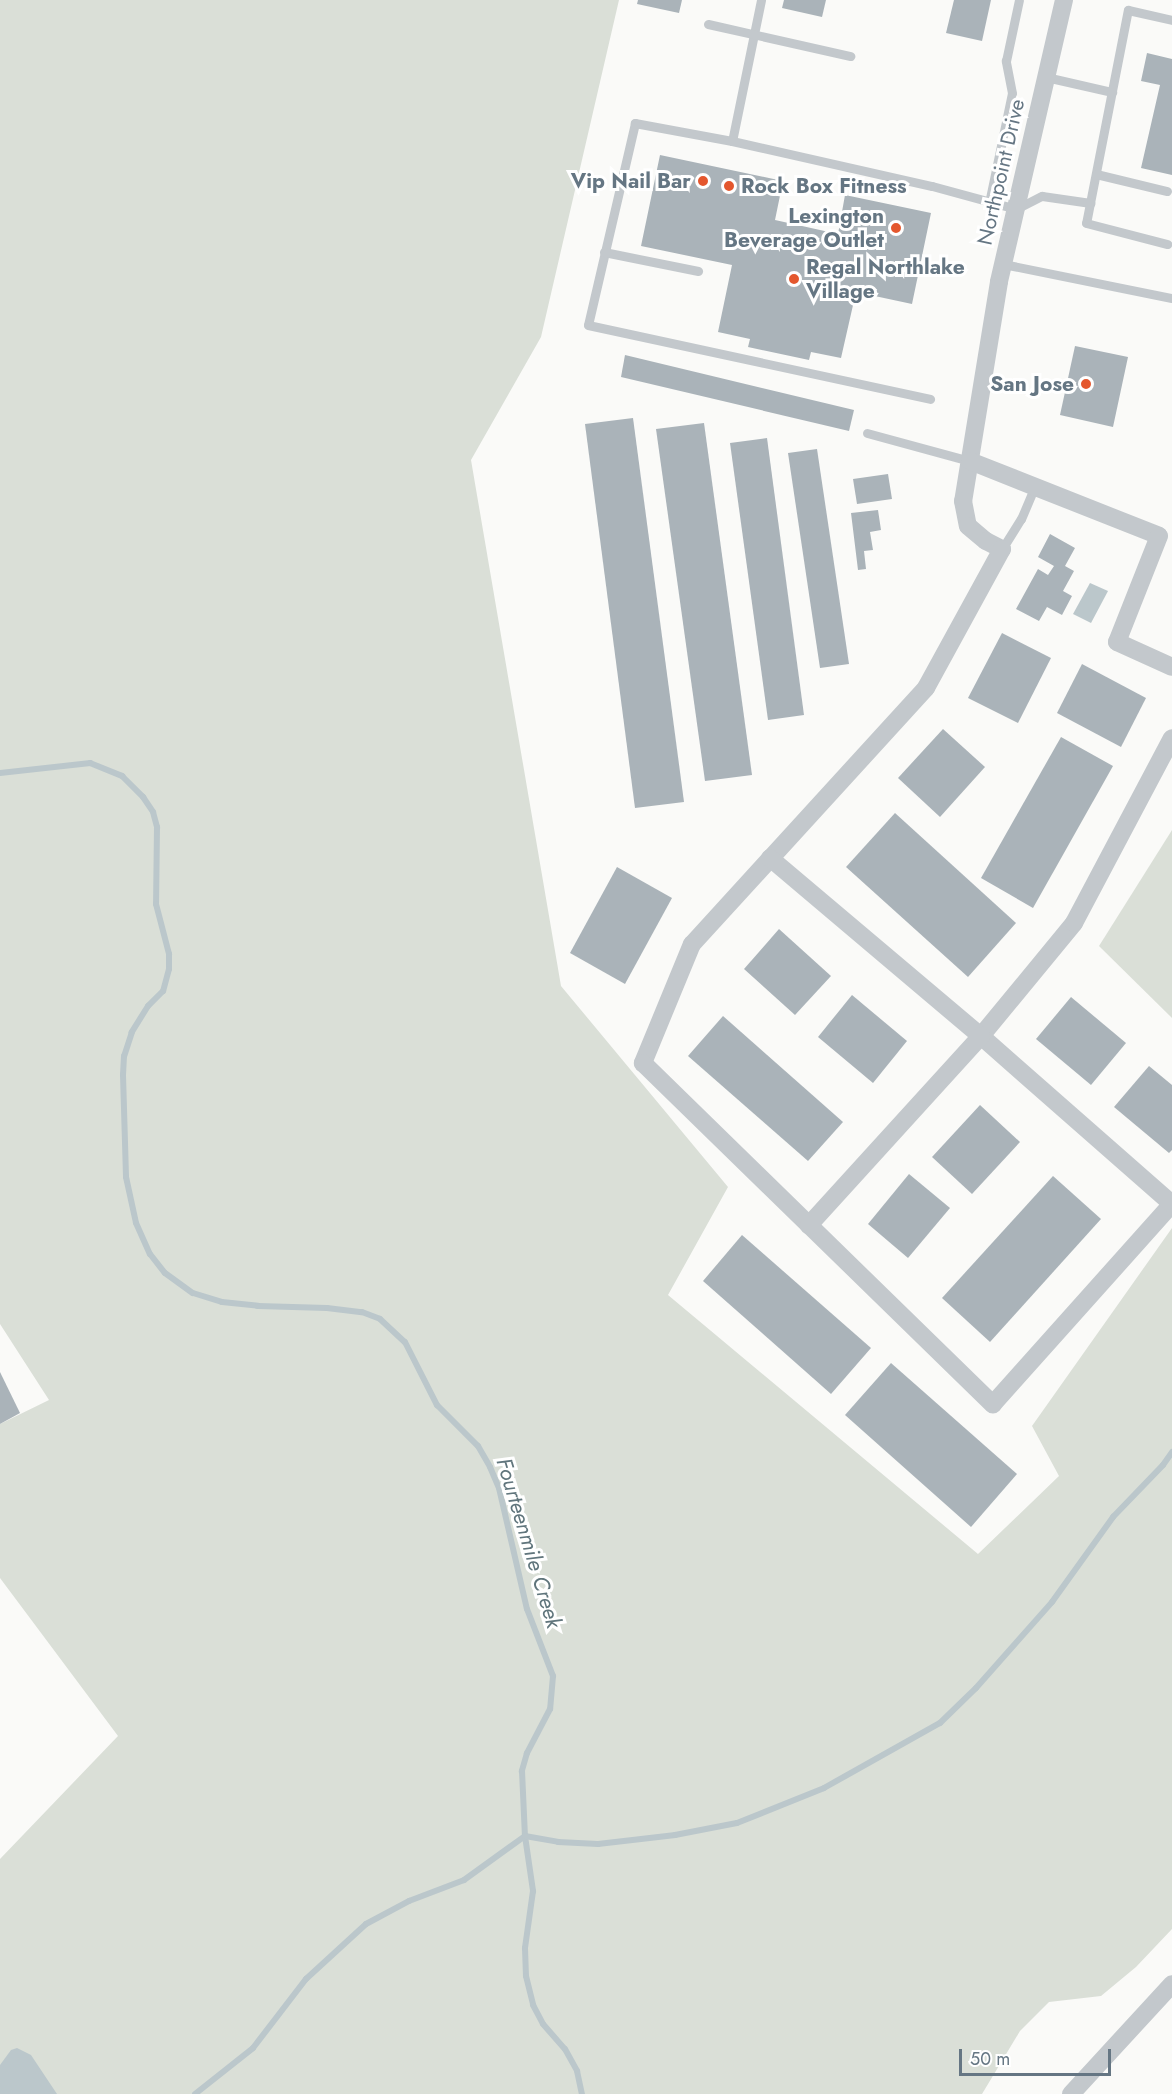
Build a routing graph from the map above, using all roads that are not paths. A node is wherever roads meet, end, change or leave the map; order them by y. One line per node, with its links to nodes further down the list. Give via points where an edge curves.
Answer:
1 (761, 0): 6 (lane)
2 (1019, 0): 13 (lane, via 1006,61 1012,93)
3 (1064, 0): 8 (street, Northpoint Drive)
4 (1172, 20): 9 (lane, via 1128,10)
5 (708, 24): 6 (lane)
6 (754, 34): 7 (lane); 10 (lane)
7 (850, 56)
8 (1046, 77): 9 (lane); 15 (street, Northpoint Drive)
9 (1112, 92): 11 (lane)
10 (732, 141): 13 (lane, via 932,186); 17 (lane, via 635,123)
11 (1096, 174): 12 (lane); 14 (lane)
12 (1167, 191)
13 (989, 203): 15 (lane)
14 (1090, 203): 15 (lane, via 1042,196); 16 (lane, via 1086,223)
15 (1016, 209): 18 (street, Northpoint Drive)
16 (1167, 244)
17 (604, 252): 19 (lane); 21 (lane, via 588,325)
18 (1003, 264): 20 (lane); 23 (street, Northpoint Drive)
19 (699, 271)
20 (1172, 298)
21 (930, 399)
22 (867, 434): 23 (lane)
23 (970, 460): 24 (street); 25 (street, Northpoint Drive, via 963,501 968,526)
24 (1035, 486): 25 (lane, via 1022,519); 26 (street, via 1159,536 1117,642)
25 (1002, 549): 28 (street, via 926,688)
26 (1172, 667)
27 (1172, 738): 29 (street, via 1074,924)
28 (770, 858): 29 (street); 30 (street, via 692,944 642,1064)
29 (981, 1036): 30 (street); 30 (street, via 1172,1204 993,1404)
30 (809, 1225)
31 (1172, 1984): 32 (street)
32 (1071, 2094)

